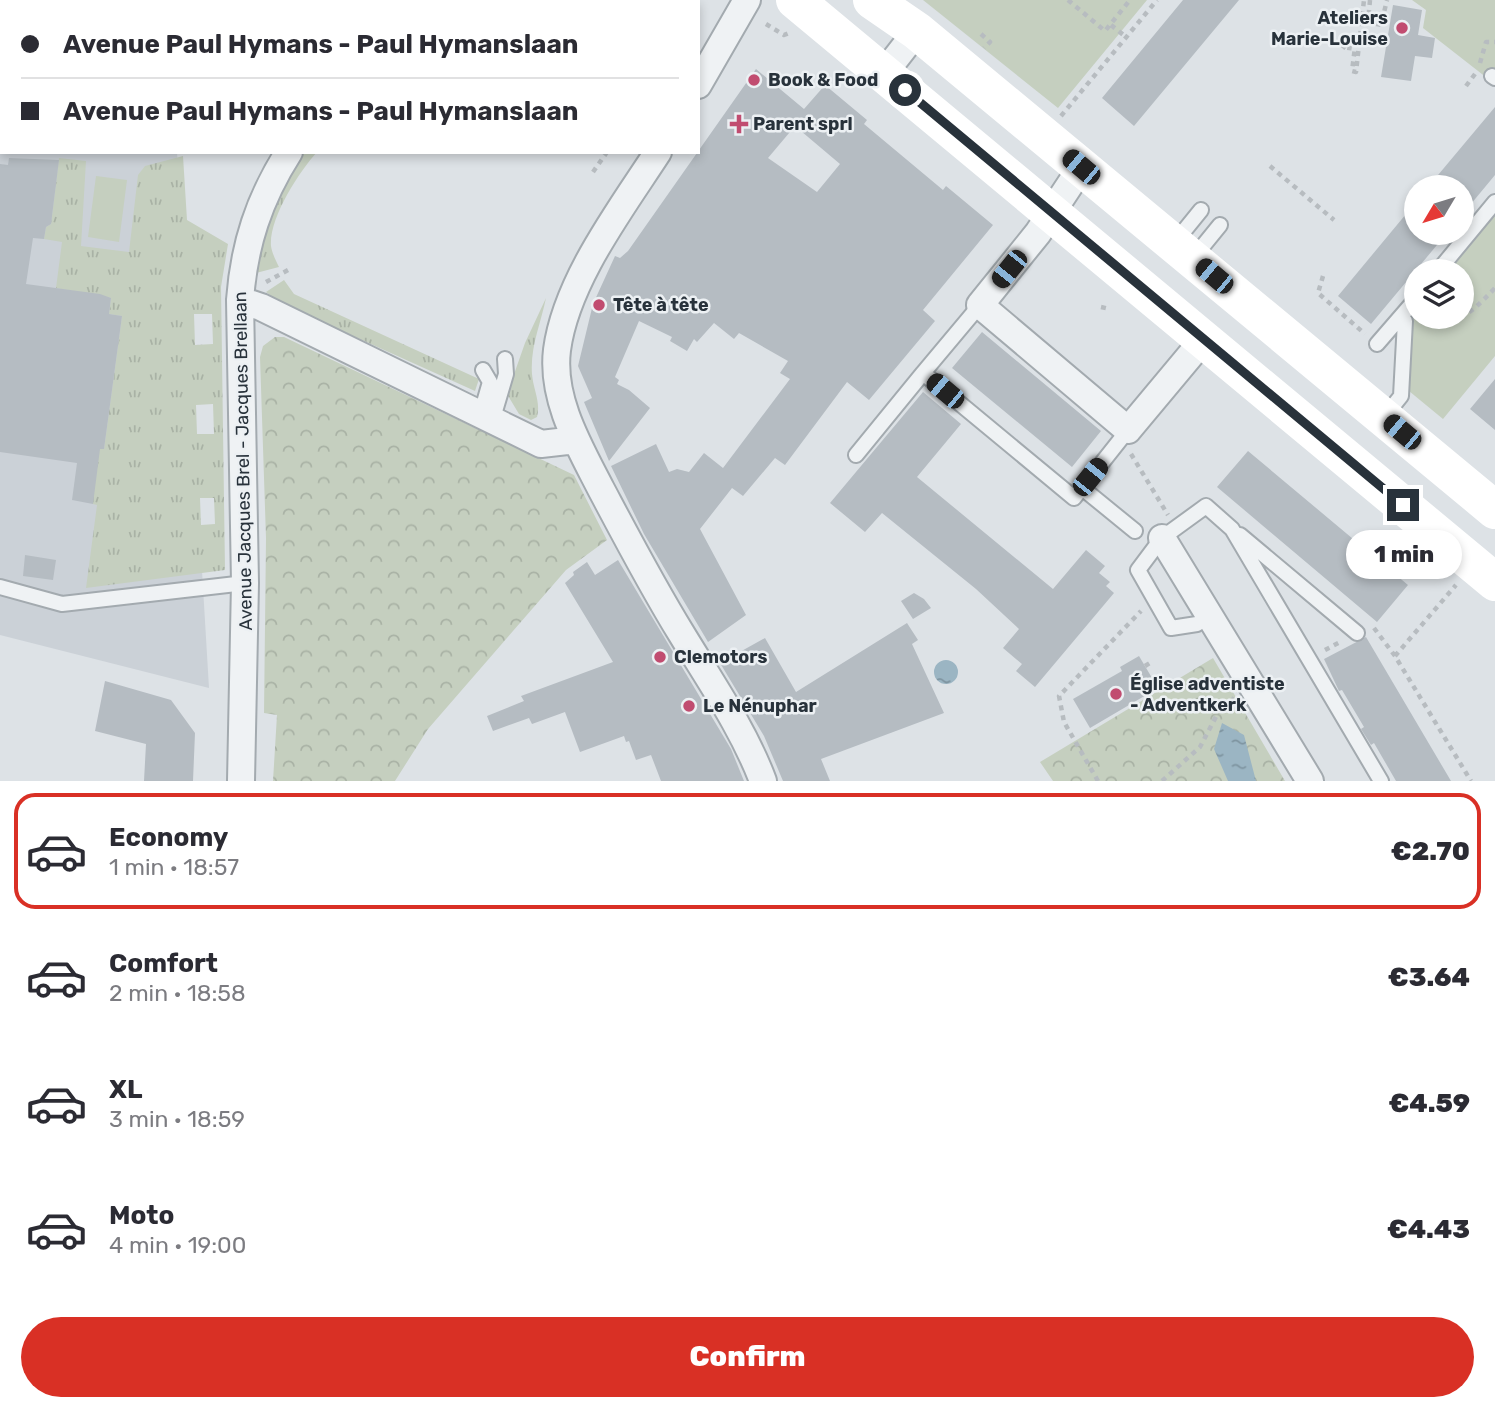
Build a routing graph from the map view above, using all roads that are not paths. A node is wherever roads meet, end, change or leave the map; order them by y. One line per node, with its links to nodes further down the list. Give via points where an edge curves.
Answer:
1 (747, 0): 5 (street)
2 (880, 2): 4 (main road)
3 (784, 19): 6 (main road)
4 (917, 30): 6 (street); 10 (main road)
5 (707, 57): 7 (street)
6 (885, 72): 13 (main road)
7 (700, 79)
8 (288, 154): 17 (street, Avenue Jacques Brel - Jacques Brellaan, via 255,216)
9 (657, 154): 29 (street, via 600,242 568,309 557,349 557,386)
10 (1081, 167): 13 (street); 15 (main road)
11 (1495, 202): 16 (lane)
12 (1201, 210): 15 (lane)
13 (1051, 211): 18 (street); 21 (main road)
14 (1220, 225): 15 (lane)
15 (1183, 251): 27 (main road)
16 (1448, 259)
17 (240, 300): 26 (street); 37 (street, Avenue Jacques Brel - Jacques Brellaan)
18 (980, 305): 25 (lane); 28 (street)
19 (1404, 313): 20 (lane)
20 (1401, 317): 22 (lane); 27 (lane, via 1405,321 1401,396)
21 (1204, 339): 28 (street); 36 (main road)
22 (1377, 344)
23 (505, 359): 26 (lane, via 506,374)
24 (483, 370): 26 (lane, via 489,382)
25 (923, 373): 30 (lane); 31 (lane, via 1074,498)
26 (487, 416): 29 (street, via 541,444)
27 (1384, 417): 32 (main road)
28 (1128, 430): 31 (lane)
29 (576, 440): 42 (street, via 650,583 751,749)
30 (856, 454)
31 (1082, 488): 34 (lane)
32 (1495, 510)
33 (1232, 529): 35 (lane, via 1206,506); 40 (lane); 44 (lane)
34 (1135, 531)
35 (1162, 538): 39 (street); 39 (lane, via 1138,570 1171,628)
36 (1495, 582)
37 (245, 583): 38 (lane, via 62,604); 41 (street, Avenue Jacques Brel - Jacques Brellaan)
38 (0, 587)
39 (1209, 617): 43 (street)
40 (1357, 633)
41 (241, 781)
42 (763, 781)
43 (1310, 781)
44 (1381, 781)

